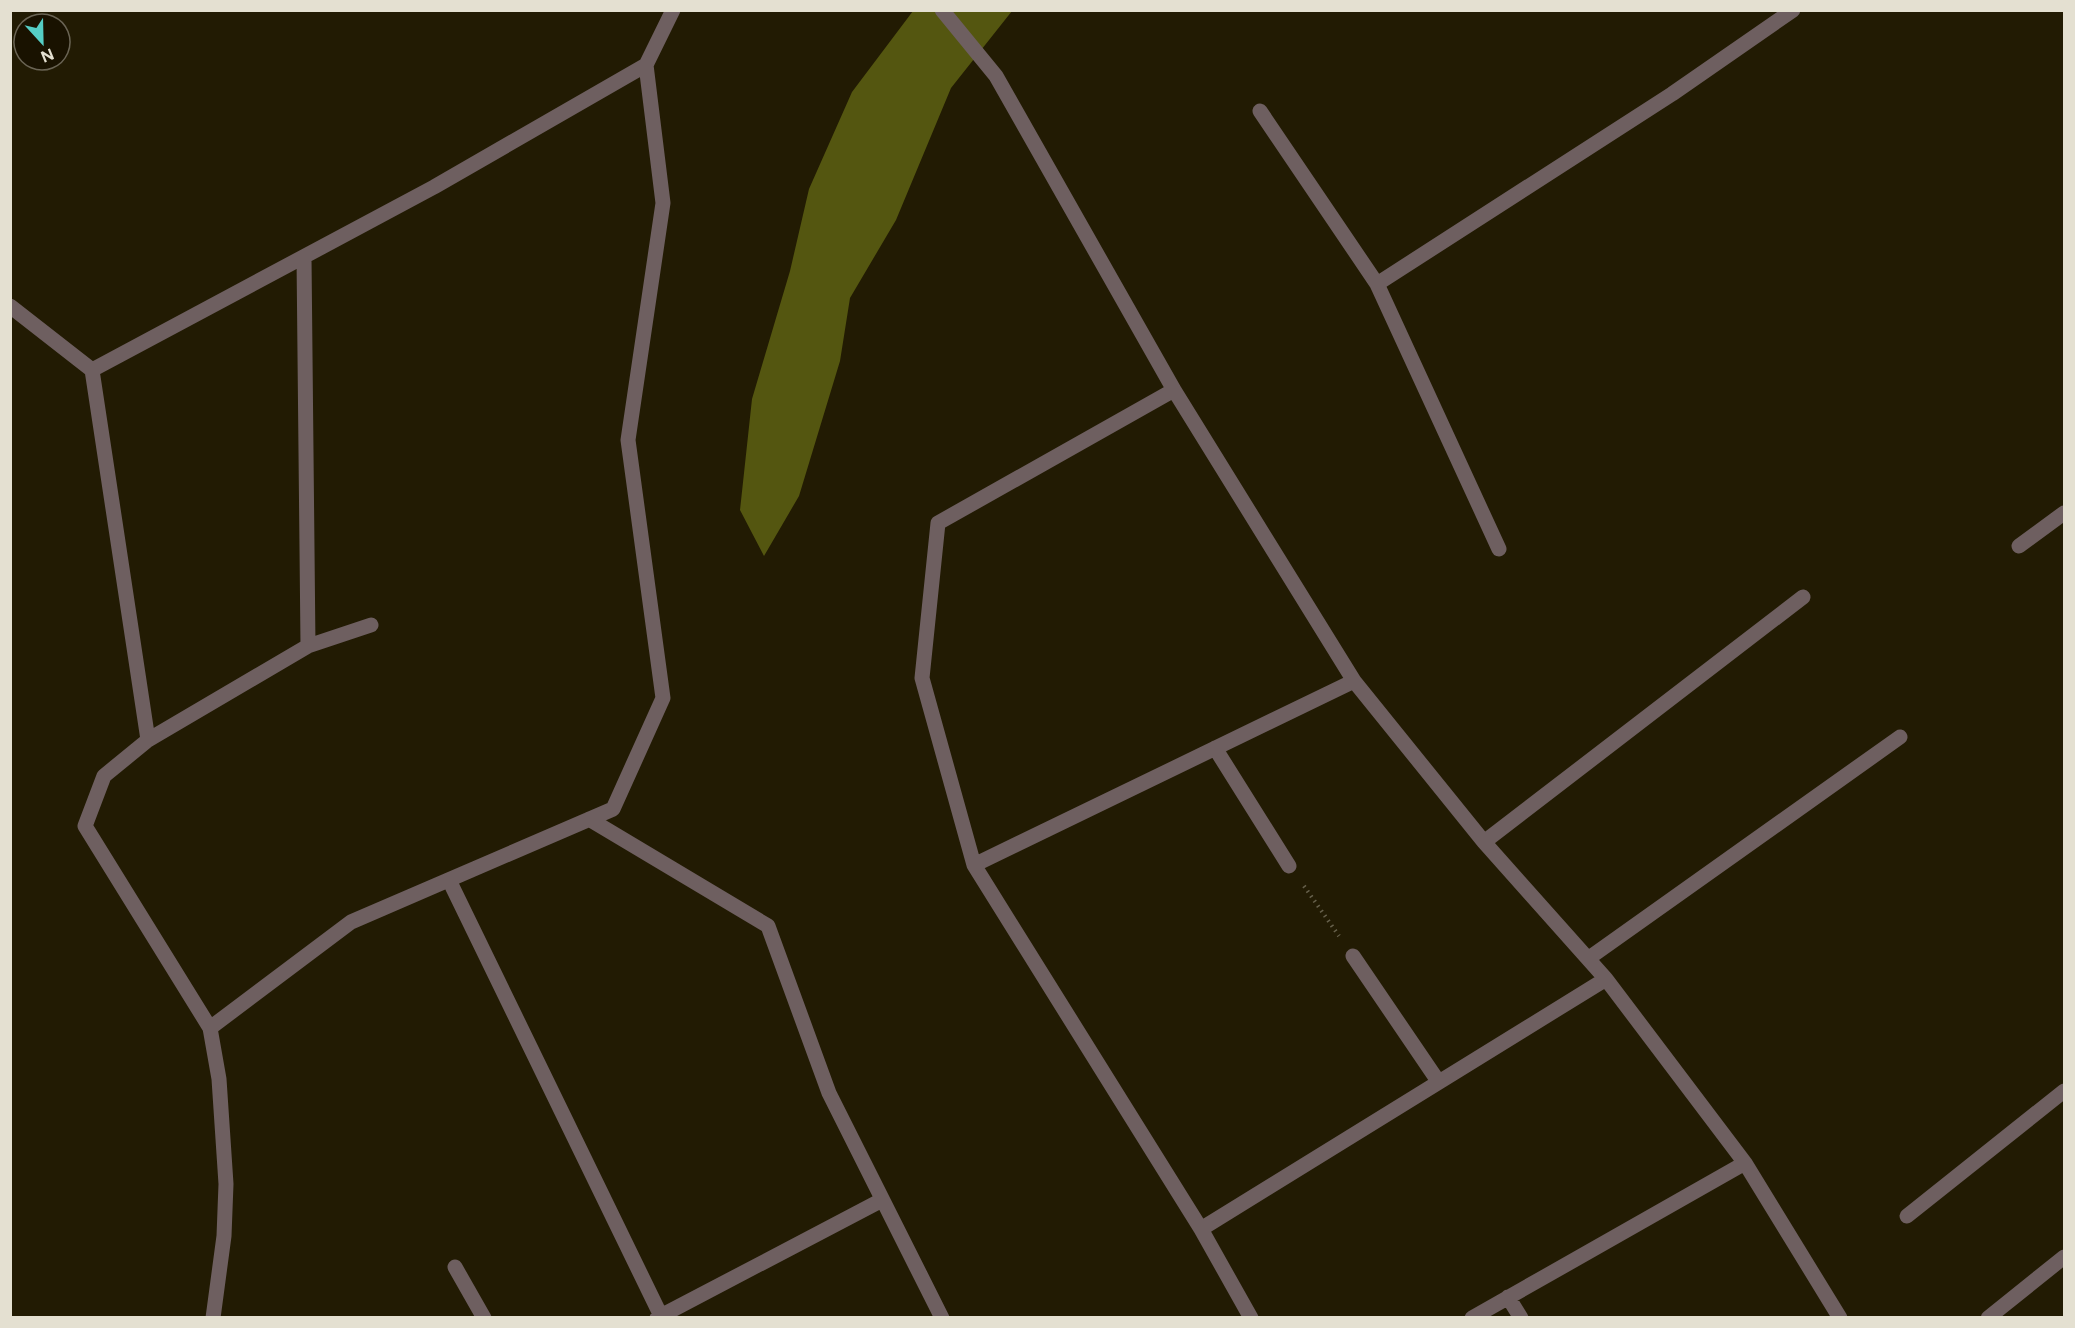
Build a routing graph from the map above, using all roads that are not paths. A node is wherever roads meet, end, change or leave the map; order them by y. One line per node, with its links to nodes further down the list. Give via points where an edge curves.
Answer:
1 (673, 10): 4 (street)
2 (942, 10): 10 (street, via 996,76)
3 (1793, 10): 7 (street, via 1672,94)
4 (646, 65): 6 (street); 21 (street, via 663,203 628,440 663,698 613,809)
5 (1260, 111): 7 (street)
6 (304, 257): 9 (street); 16 (street)
7 (1377, 284): 13 (street)
8 (10, 306): 9 (street)
9 (92, 370): 19 (street)
10 (1174, 390): 17 (street); 23 (street, via 938,523 922,678)
11 (2064, 513): 12 (street)
12 (2019, 546)
13 (1499, 549)
14 (1803, 597): 22 (street)
15 (371, 625): 16 (street)
16 (308, 646): 19 (street)
17 (1354, 681): 20 (street); 22 (street)
18 (1900, 737): 27 (street)
19 (148, 740): 29 (street, via 104,776 85,826)
20 (1215, 748): 23 (street); 24 (street)
21 (589, 819): 25 (street); 33 (street, via 768,926 829,1093)
22 (1484, 842): 27 (street)
23 (974, 865): 35 (street)
24 (1289, 866)
25 (449, 880): 29 (street, via 351,922); 39 (street)
26 (1353, 956): 30 (street)
27 (1590, 958): 28 (street)
28 (1606, 979): 30 (street); 32 (street)
29 (210, 1028): 40 (street, via 221,1100 226,1184 224,1236)
30 (1437, 1081): 35 (street)
31 (2064, 1091): 34 (street)
32 (1745, 1163): 38 (street); 46 (street)
33 (882, 1200): 39 (street); 42 (street)
34 (1907, 1216)
35 (1201, 1229): 43 (street)
36 (2064, 1257): 47 (street)
37 (455, 1267): 41 (street)
38 (1508, 1297): 44 (street); 45 (street)
39 (659, 1316)
40 (213, 1317)
41 (484, 1317)
42 (942, 1317)
43 (1251, 1317)
44 (1472, 1317)
45 (1521, 1317)
46 (1840, 1317)
47 (1988, 1317)

